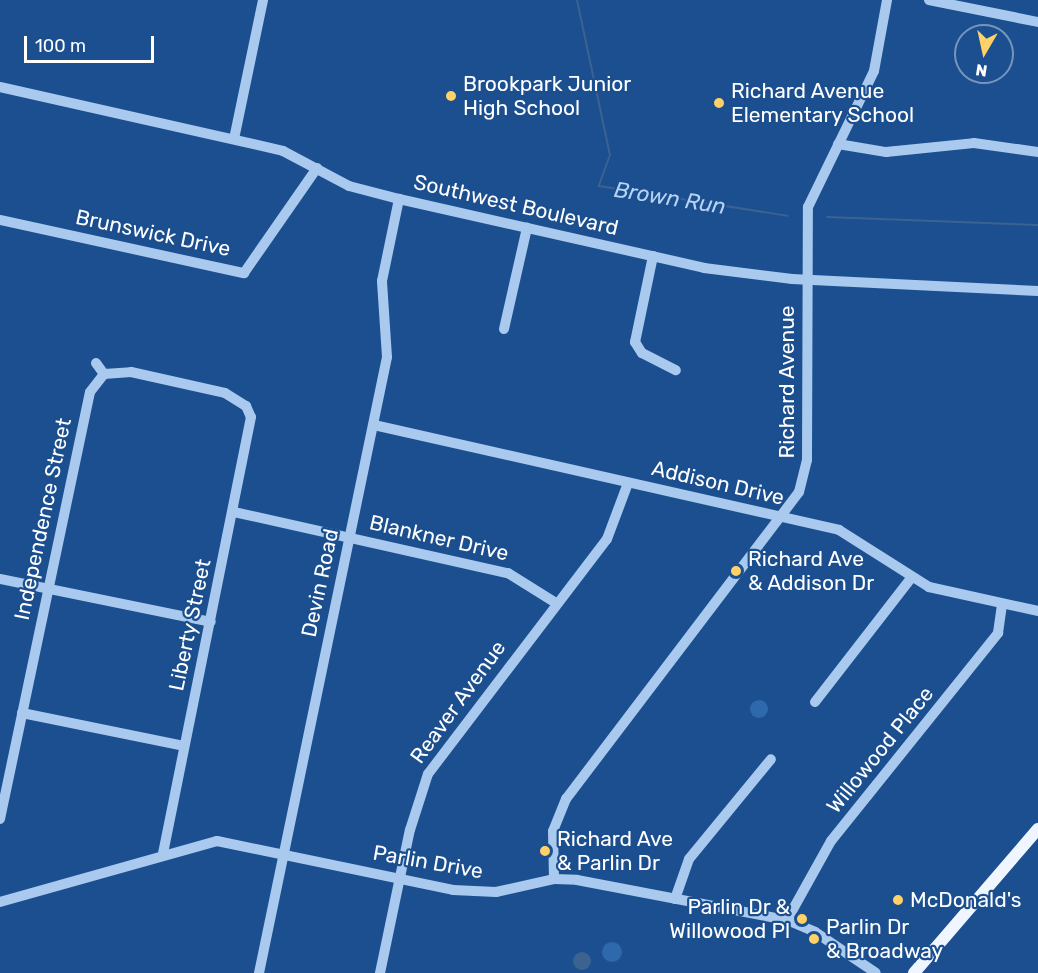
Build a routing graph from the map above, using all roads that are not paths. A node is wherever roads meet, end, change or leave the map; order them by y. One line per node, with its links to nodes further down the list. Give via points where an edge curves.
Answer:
1 (263, 0): 6 (street)
2 (887, 0): 7 (street, Richard Avenue, via 874,71)
3 (929, 0): 4 (street)
4 (1038, 22)
5 (0, 87): 6 (street, Southwest Boulevard)
6 (234, 139): 9 (street, Southwest Boulevard, via 283,151)
7 (838, 144): 8 (street, via 886,152 981,143); 14 (street, Richard Avenue, via 808,207)
8 (1038, 152)
9 (317, 168): 10 (street, Southwest Boulevard, via 349,186); 11 (street, Brunswick Drive, via 244,273)
10 (399, 199): 12 (street, Southwest Boulevard); 20 (street, Devin Road, via 382,281 388,347)
11 (0, 220)
12 (527, 228): 13 (street, Southwest Boulevard); 16 (street)
13 (652, 256): 14 (street, Southwest Boulevard, via 732,273); 18 (street, via 635,342 642,353)
14 (807, 279): 15 (street, Southwest Boulevard); 23 (street, Richard Avenue, via 806,470)
15 (1038, 291)
16 (504, 329)
17 (96, 363): 19 (street)
18 (676, 370)
19 (104, 374): 22 (street, Liberty Street, via 118,369 141,374 225,393 246,406 251,430); 27 (street, Independence Street, via 90,392)
20 (374, 425): 21 (street, Addison Drive); 24 (street, Devin Road)
21 (628, 483): 23 (street, Addison Drive); 28 (street, Reaver Avenue, via 615,526)
22 (234, 512): 24 (street, Blankner Drive); 31 (street, Liberty Street)
23 (784, 518): 25 (street, Addison Drive, via 859,539); 41 (street, Richard Avenue, via 563,804 553,831)
24 (350, 537): 28 (street, Blankner Drive, via 508,573); 39 (street, Devin Road)
25 (912, 577): 29 (street, Addison Drive, via 943,593); 32 (street)
26 (0, 579): 27 (street)
27 (48, 589): 31 (street); 33 (street, Independence Street)
28 (556, 603): 40 (street, Reaver Avenue, via 428,774)
29 (1002, 605): 30 (street, Addison Drive); 44 (street, Willowood Place, via 998,633 831,841)
30 (1038, 611)
31 (211, 622): 34 (street, Liberty Street)
32 (815, 702)
33 (22, 713): 34 (street); 36 (street, Independence Street)
34 (184, 746): 38 (street, Liberty Street)
35 (771, 759): 42 (street, via 689,859)
36 (0, 819)
37 (1038, 828): 48 (main road)
38 (163, 852): 39 (street, Parlin Drive, via 217,841); 43 (street, Parlin Drive)
39 (284, 853): 40 (street, Parlin Drive); 45 (street, Devin Road)
40 (400, 878): 41 (street, Parlin Drive, via 478,893); 46 (street, Reaver Avenue)
41 (554, 879): 42 (street, Parlin Drive)
42 (675, 899): 44 (street, Parlin Drive)
43 (0, 902)
44 (787, 920): 47 (street, Parlin Drive, via 815,932)
45 (259, 973)
46 (380, 973)
47 (876, 973)
48 (914, 973)

